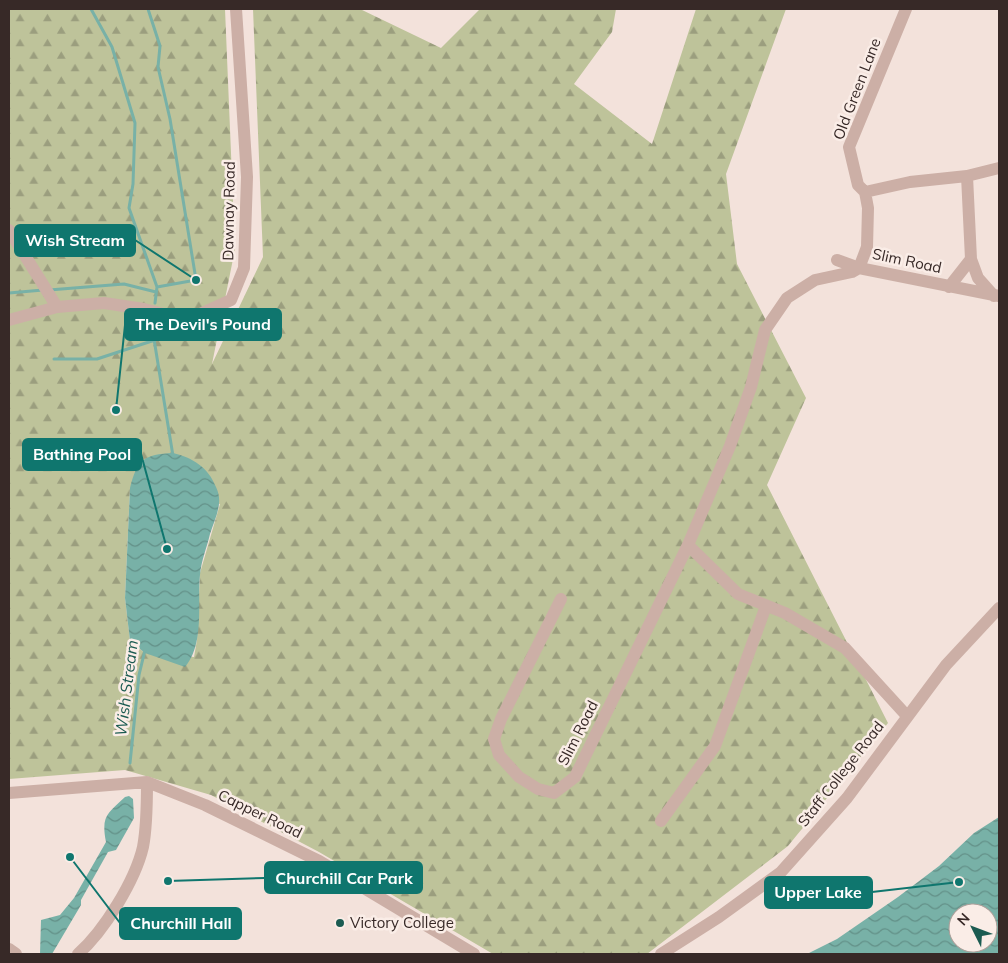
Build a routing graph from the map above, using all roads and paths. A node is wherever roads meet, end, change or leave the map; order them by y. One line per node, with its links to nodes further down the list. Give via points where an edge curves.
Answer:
1 (236, 9): 12 (street, Dawnay Road, via 247,177 244,268 231,300 186,320 144,308 104,304)
2 (906, 9): 5 (street, Old Green Lane, via 849,147 858,185)
3 (999, 168): 4 (street)
4 (967, 176): 5 (street, via 910,182); 7 (street)
5 (865, 192): 9 (street, Old Green Lane, via 867,247)
6 (9, 230): 12 (street)
7 (971, 259): 10 (street); 11 (street, via 978,278)
8 (837, 260): 9 (street)
9 (859, 268): 10 (street, Slim Road); 14 (street, Slim Road, via 815,280 787,298 765,330 751,387 730,446)
10 (949, 287): 11 (street, Slim Road)
11 (997, 296)
12 (57, 306): 13 (street, Dawnay Road)
13 (9, 320)
14 (688, 545): 15 (street, Slim Road, via 575,777 554,793 538,789 519,777 499,755 494,739); 16 (street, via 738,594)
15 (561, 599)
16 (766, 606): 18 (street, via 785,613 844,648); 21 (street, via 715,746)
17 (999, 608): 18 (street, Staff College Road, via 946,665)
18 (907, 716): 26 (street, Staff College Road, via 847,798 781,872 720,917)
19 (147, 782): 20 (street, Capper Road); 24 (street, via 145,833 138,861 99,931); 25 (street, Capper Road, via 205,805 319,861)
20 (9, 793)
21 (661, 821)
22 (9, 949): 23 (street)
23 (16, 954)
24 (78, 954)
25 (474, 954)
26 (660, 954)

